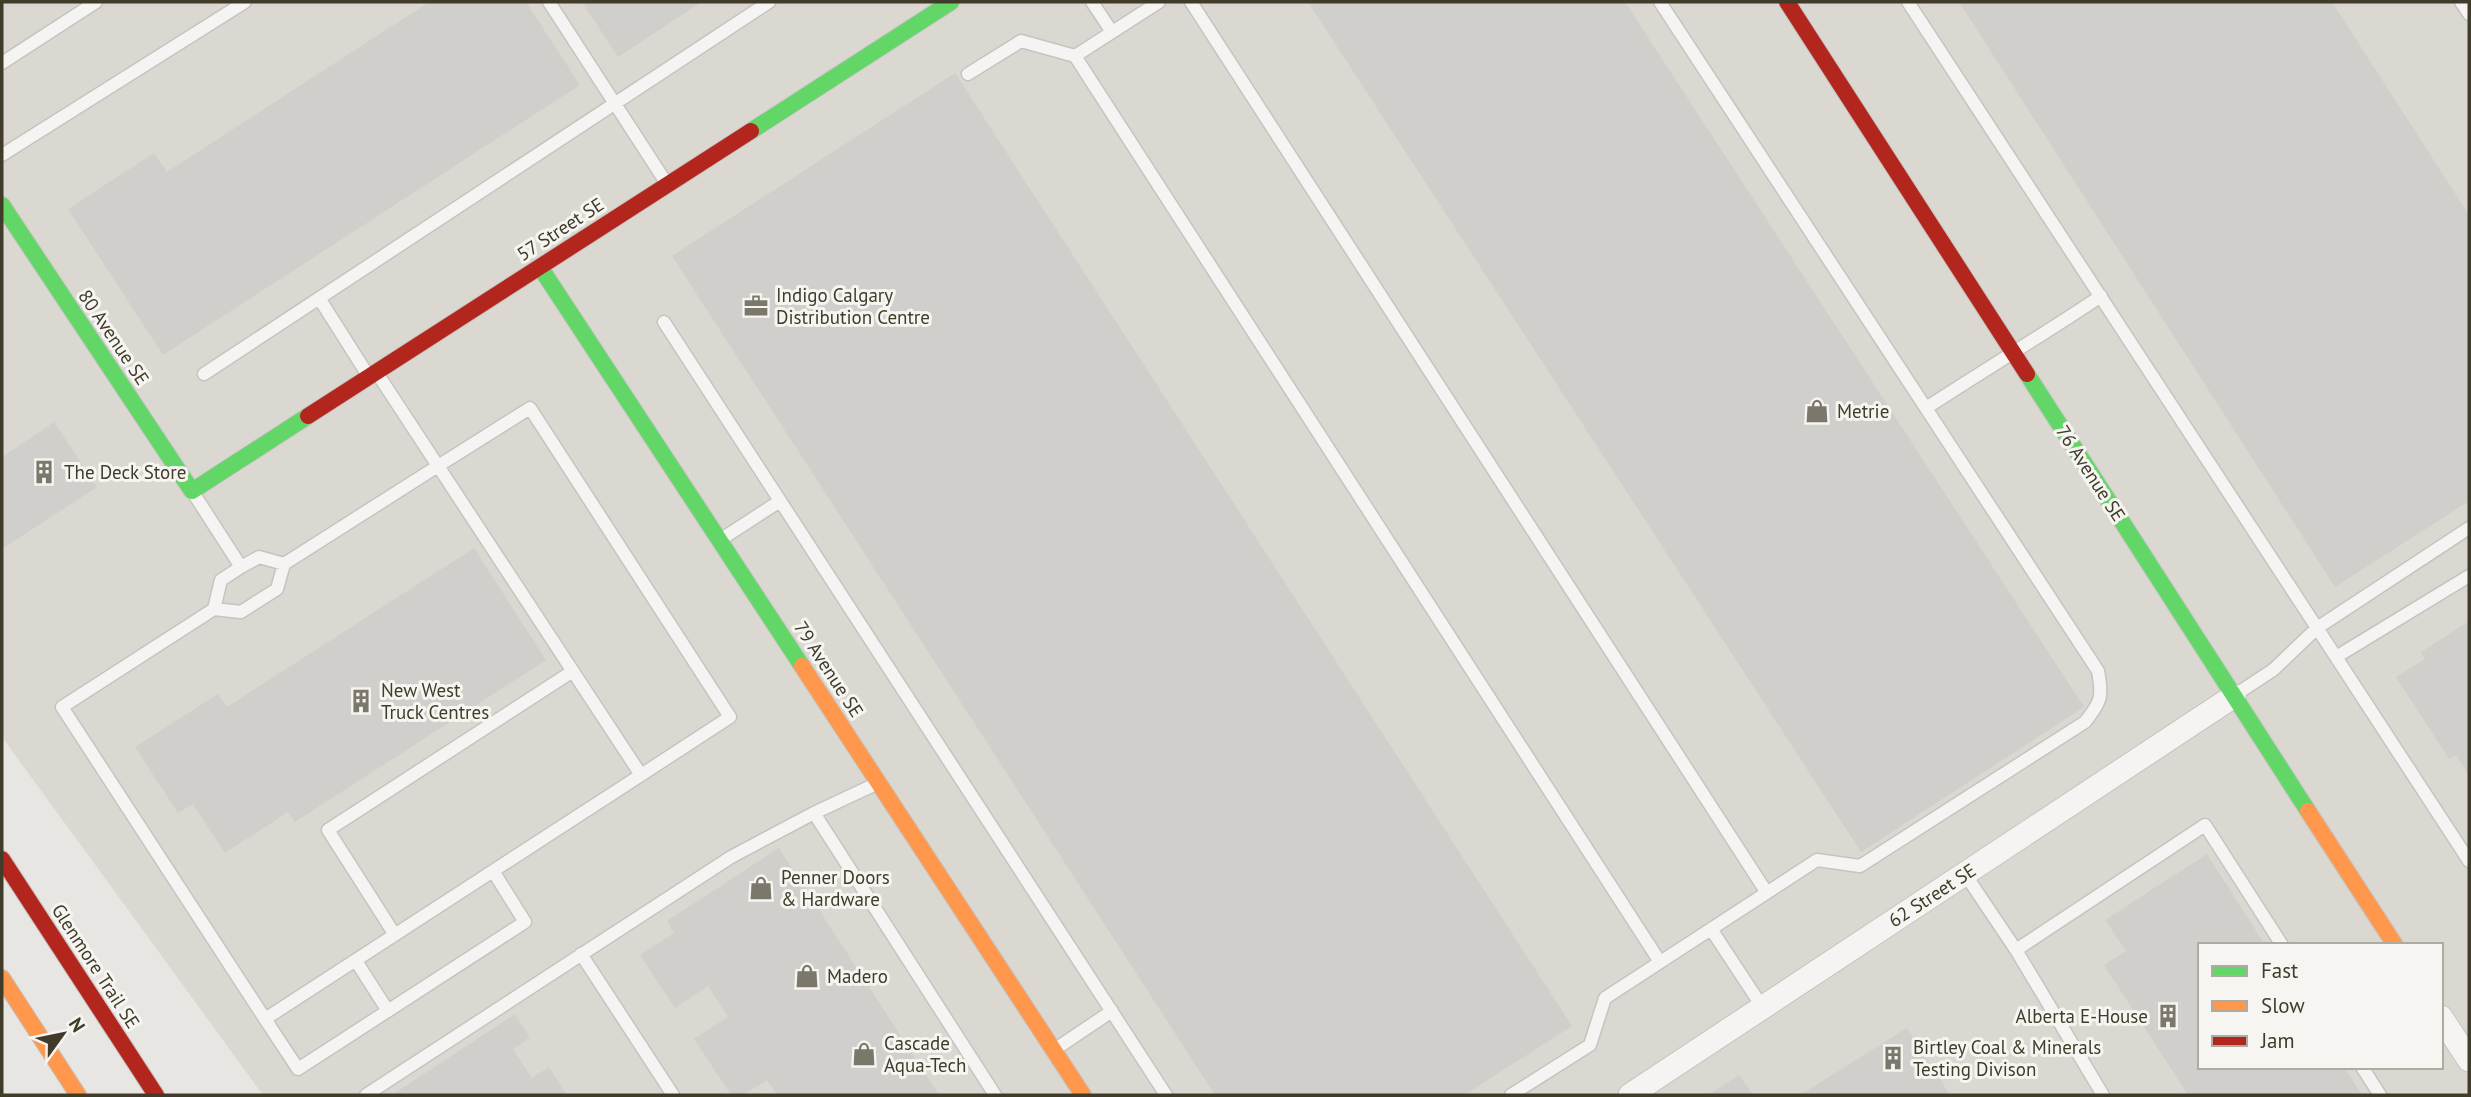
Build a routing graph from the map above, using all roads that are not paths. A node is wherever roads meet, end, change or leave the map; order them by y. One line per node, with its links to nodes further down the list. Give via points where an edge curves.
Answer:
1 (96, 2): 16 (lane)
2 (245, 2): 19 (lane)
3 (550, 2): 18 (lane)
4 (769, 2): 18 (lane)
5 (950, 2): 20 (street, 57 Street SE)
6 (1092, 2): 14 (lane)
7 (1159, 2): 14 (lane)
8 (1191, 2): 50 (lane)
9 (1660, 2): 29 (lane)
10 (1787, 2): 26 (street, 76 Avenue SE)
11 (1909, 2): 23 (lane)
12 (2461, 2): 13 (lane)
13 (2469, 14)
14 (1112, 32): 15 (lane)
15 (1075, 57): 17 (lane, via 1021,41); 58 (lane)
16 (2, 63)
17 (968, 74)
18 (614, 103): 20 (lane); 24 (lane)
19 (2, 155)
20 (667, 185): 22 (street, 57 Street SE)
21 (2, 205): 31 (street, 80 Avenue SE)
22 (540, 267): 28 (street, 57 Street SE); 34 (street, 79 Avenue SE)
23 (2101, 296): 26 (lane); 39 (lane)
24 (318, 298): 27 (lane); 28 (lane)
25 (664, 322): 32 (lane)
26 (2012, 351): 29 (lane); 42 (street, 76 Avenue SE)
27 (204, 374)
28 (373, 375): 30 (lane); 31 (street, 57 Street SE)
29 (1926, 408): 50 (lane, via 2098,671 2099,705 2085,722 1860,866 1817,860)
30 (438, 466): 35 (lane); 41 (lane); 43 (lane, via 530,408 538,420 730,717)
31 (192, 491): 36 (lane)
32 (780, 501): 34 (lane); 62 (lane)
33 (2469, 528): 39 (lane)
34 (719, 540): 44 (street, 79 Avenue SE)
35 (284, 565): 36 (lane, via 259,557); 38 (lane, via 277,589 259,601 241,612)
36 (241, 567): 38 (lane, via 221,580)
37 (2469, 576): 40 (lane)
38 (214, 609): 63 (lane, via 62,707)
39 (2318, 628): 40 (lane); 42 (lane, via 2273,670)
40 (2336, 657): 47 (lane)
41 (573, 671): 43 (lane); 52 (lane, via 328,830)
42 (2234, 696): 49 (street, 62 Street SE); 53 (street, 76 Avenue SE)
43 (641, 775): 48 (lane)
44 (878, 783): 45 (lane); 65 (street, 79 Avenue SE)
45 (814, 813): 56 (lane, via 731,857); 72 (lane)
46 (2, 859): 69 (street, Glenmore Trail SE)
47 (2469, 861)
48 (494, 871): 52 (lane); 61 (lane, via 525,922)
49 (1965, 874): 55 (lane); 60 (street, 62 Street SE)
50 (1767, 893): 51 (lane)
51 (1712, 929): 58 (lane); 60 (lane)
52 (395, 935): 57 (lane)
53 (2388, 942)
54 (2281, 943): 55 (lane, via 2205,825)
55 (2016, 950): 77 (lane)
56 (581, 954): 70 (lane); 71 (lane)
57 (356, 961): 61 (lane); 63 (lane)
58 (1660, 962): 75 (lane, via 1605,998 1590,1045)
59 (2, 978): 68 (street)
60 (1763, 1008): 76 (street, 62 Street SE)
61 (388, 1011): 63 (lane, via 298,1069)
62 (1112, 1011): 65 (lane); 74 (lane)
63 (265, 1019)
64 (2443, 1020): 66 (street)
65 (1054, 1050): 73 (street, 79 Avenue SE)
66 (2468, 1055)
67 (2363, 1069): 78 (lane)
68 (78, 1095)
69 (156, 1095)
70 (366, 1095)
71 (673, 1095)
72 (995, 1095)
73 (1083, 1095)
74 (1166, 1095)
75 (1511, 1095)
76 (1630, 1095)
77 (2103, 1095)
78 (2380, 1095)

